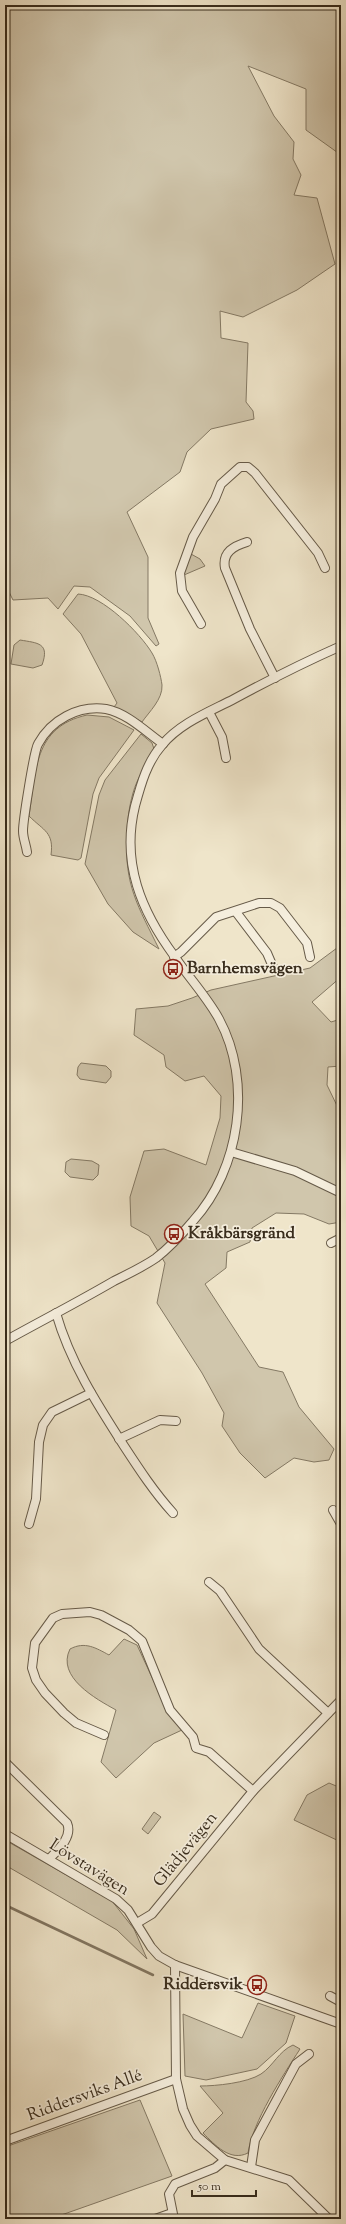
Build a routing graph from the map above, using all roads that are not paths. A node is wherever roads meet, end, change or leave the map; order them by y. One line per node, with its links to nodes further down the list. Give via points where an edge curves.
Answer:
1 (247, 542): 5 (street, via 231,549 225,557 224,564 250,629)
2 (325, 568): 3 (street, via 318,553 255,473 248,466 240,466 221,484 193,537 180,573 182,591)
3 (201, 624)
4 (341, 646): 5 (street)
5 (275, 678): 6 (street)
6 (209, 712): 7 (street, via 183,726); 8 (street, via 222,738)
7 (162, 744): 9 (street, via 141,727 107,709 91,708 74,712 59,720 37,746 23,831); 11 (street, via 150,762 140,787 131,822 130,859 146,912)
8 (226, 758)
9 (27, 852)
10 (236, 912): 11 (street, via 216,917); 12 (street, via 260,903 275,904 307,942); 13 (street, via 267,953)
11 (174, 956): 14 (street, via 208,1001 220,1021 228,1042 237,1086 238,1109)
12 (310, 957)
13 (273, 967)
14 (231, 1152): 15 (street, via 295,1171); 18 (street, via 218,1187 208,1203 193,1222 157,1257)
15 (341, 1193)
16 (341, 1238): 17 (street)
17 (331, 1244)
18 (56, 1313): 19 (street); 20 (street, via 71,1354)
19 (5, 1341)
20 (91, 1393): 22 (street); 25 (street, via 52,1412 42,1425 36,1499)
21 (176, 1421): 22 (street, via 160,1420)
22 (119, 1439): 24 (street, via 156,1494)
23 (333, 1510): 26 (street)
24 (173, 1513)
25 (29, 1524)
26 (341, 1524)
27 (209, 1582): 29 (street, via 220,1591 259,1649)
28 (341, 1700): 29 (street, Glädjevägen)
29 (328, 1712): 32 (street, Glädjevägen)
30 (104, 1735): 32 (street, via 76,1723 45,1693 36,1680 32,1668 35,1643 53,1618 62,1614 90,1612 101,1615 129,1630 142,1641 170,1710 193,1737 196,1748 209,1752)
31 (5, 1762): 34 (street, via 67,1823 70,1829 68,1836)
32 (253, 1791): 35 (street, Glädjevägen, via 152,1914)
33 (5, 1834): 34 (street, Lövstavägen)
34 (49, 1860): 35 (street, Lövstavägen, via 116,1899)
35 (137, 1922): 36 (street, Lövstavägen, via 151,1948)
36 (175, 1965): 39 (street, Lövstavägen); 41 (street)
37 (330, 1996): 38 (street)
38 (341, 2002)
39 (341, 2024)
40 (309, 2054): 44 (street, via 296,2064 255,2140)
41 (176, 2079): 42 (street, Riddersviks Allé); 43 (street, via 183,2109 190,2125 197,2136)
42 (5, 2141)
43 (225, 2160): 44 (street); 45 (street, via 215,2168 174,2184 169,2194)
44 (251, 2167): 47 (street, via 289,2180)
45 (173, 2216): 46 (street)
46 (155, 2219)
47 (329, 2219)

